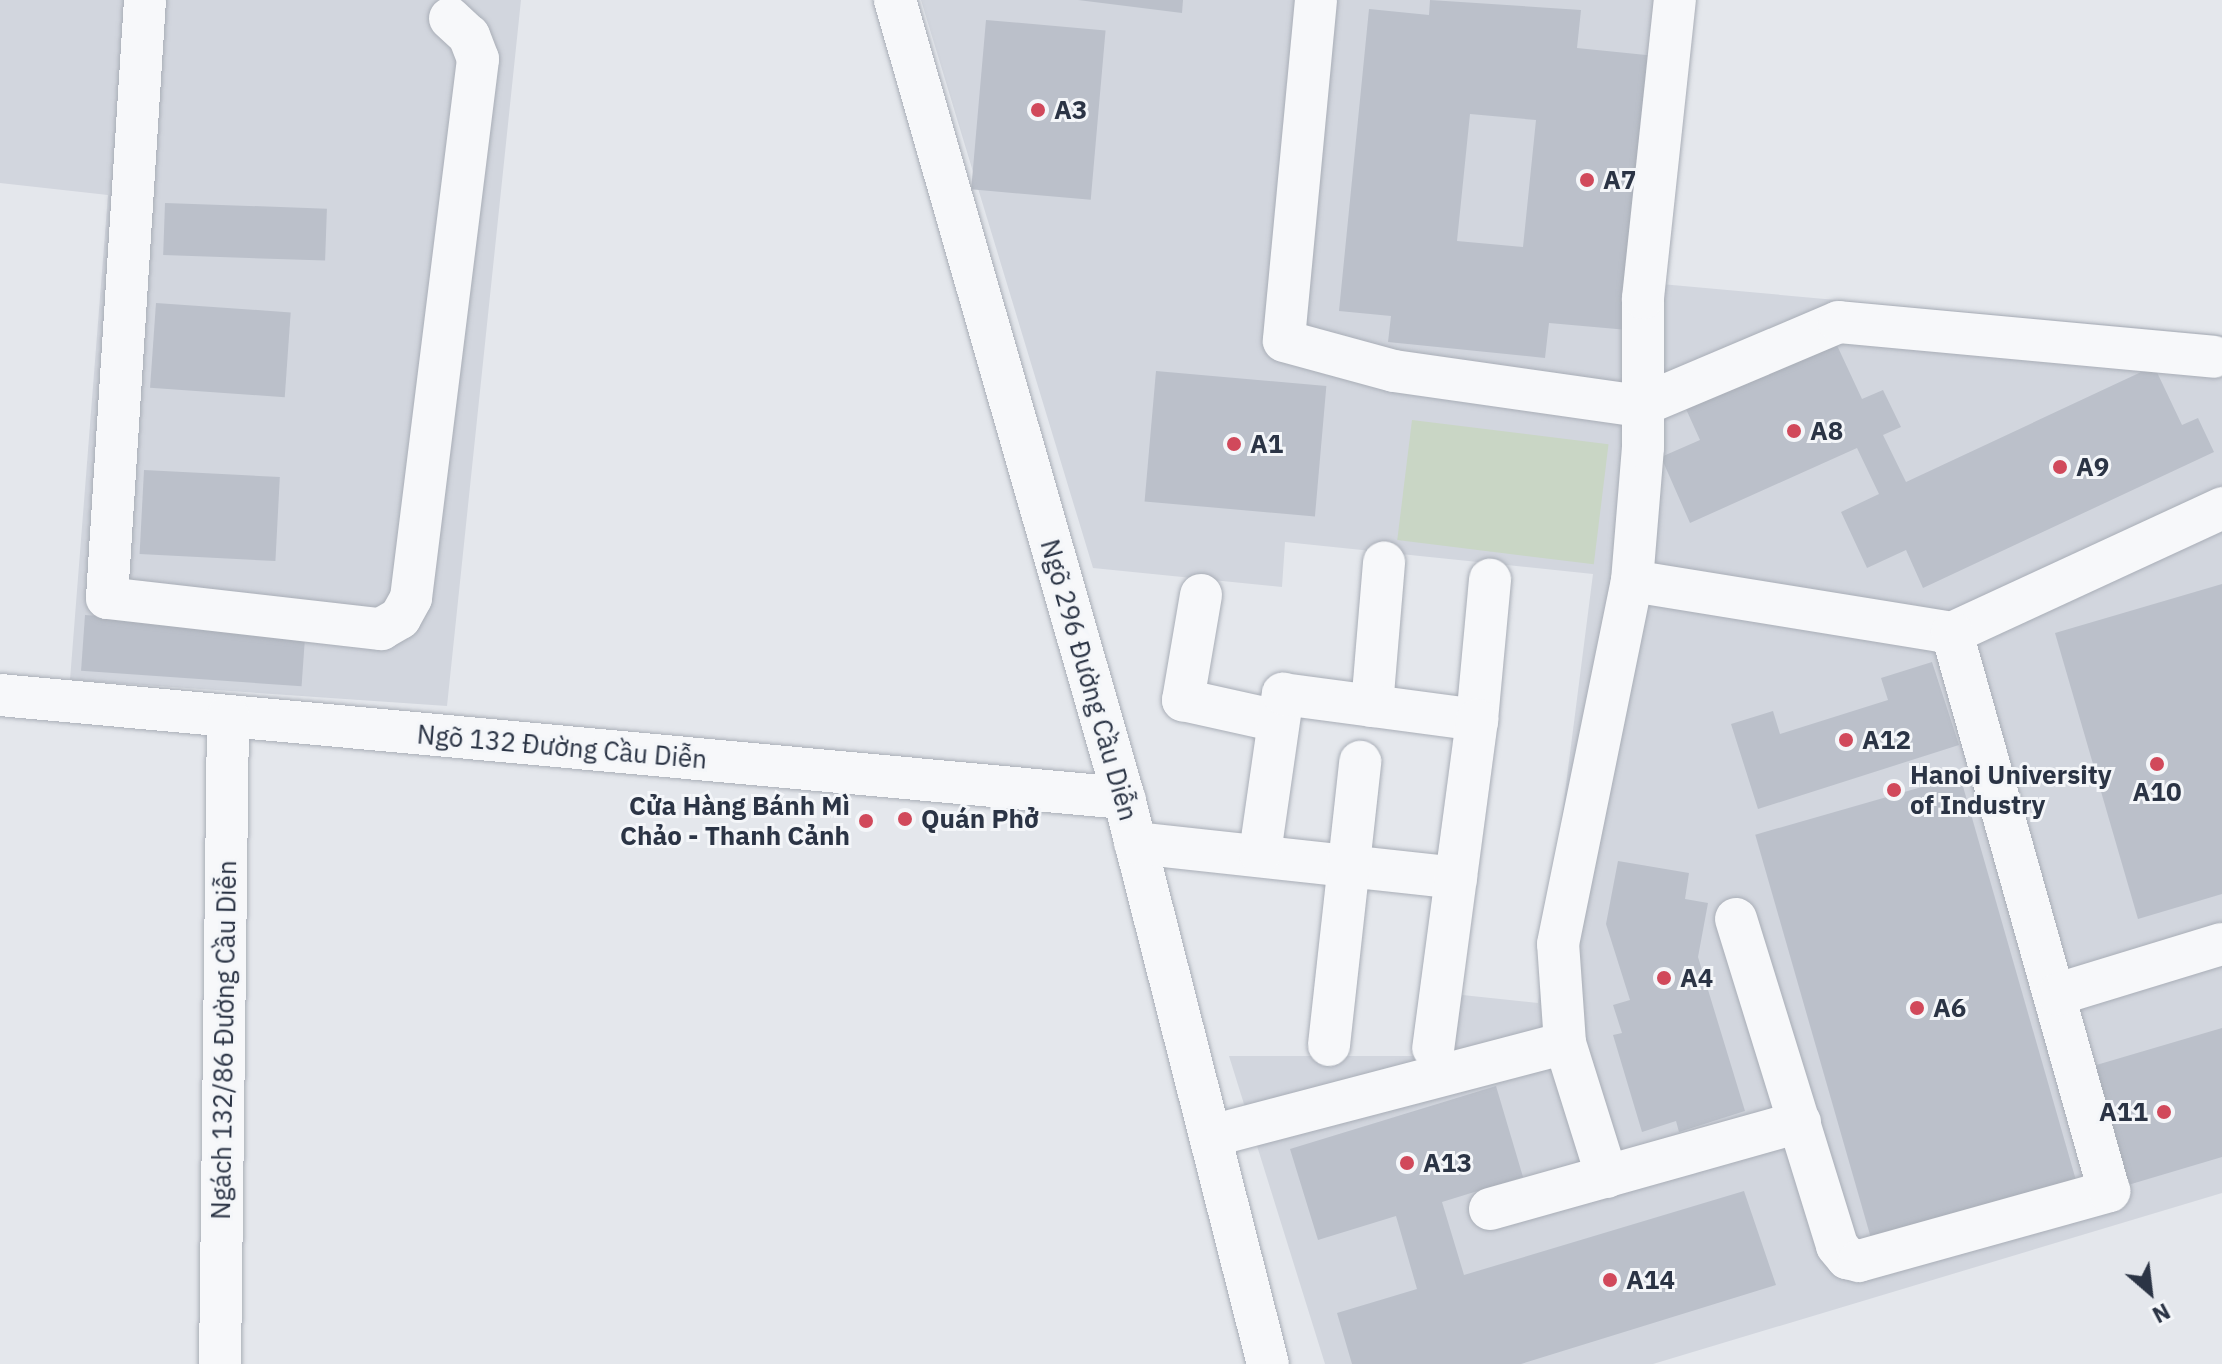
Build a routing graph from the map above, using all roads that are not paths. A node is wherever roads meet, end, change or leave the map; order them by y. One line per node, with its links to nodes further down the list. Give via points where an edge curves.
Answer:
1 (145, 0): 5 (street, via 107,598 381,629 400,618 411,598 478,59 469,36)
2 (895, 0): 20 (street, Ngõ 296 Đường Cầu Diễn)
3 (1316, 0): 7 (street, via 1284,341 1394,371)
4 (1675, 0): 7 (street, via 1643,298)
5 (450, 18)
6 (2213, 357): 7 (street, via 1839,322)
7 (1640, 406): 11 (street)
8 (2222, 508): 13 (street)
9 (1384, 562): 15 (street)
10 (1490, 580): 17 (street)
11 (1632, 581): 13 (street); 28 (street, via 1558,944)
12 (1201, 595): 18 (street, via 1183,700)
13 (1952, 633): 27 (street)
14 (0, 695): 16 (street, Ngõ 132 Đường Cầu Diễn)
15 (1372, 706): 17 (street); 18 (street, via 1283,694)
16 (228, 716): 20 (street, Ngõ 132 Đường Cầu Diễn); 35 (street, Ngách 132/86 Đường Cầu Diễn)
17 (1477, 720): 24 (street)
18 (1278, 721): 22 (street)
19 (1360, 762): 23 (street)
20 (1124, 798): 21 (street, Ngõ 296 Đường Cầu Diễn)
21 (1135, 843): 22 (street); 32 (street, Ngõ 296 Đường Cầu Diễn)
22 (1260, 853): 23 (street)
23 (1348, 864): 24 (street); 29 (street)
24 (1456, 878): 30 (street)
25 (1736, 919): 31 (street)
26 (2222, 944): 27 (street)
27 (2058, 994): 31 (street, via 2109,1191 1859,1261 1837,1246)
28 (1565, 1043): 32 (street); 33 (street)
29 (1329, 1045)
30 (1433, 1048)
31 (1800, 1122): 33 (street)
32 (1211, 1136): 36 (street, Ngõ 296 Đường Cầu Diễn)
33 (1607, 1177): 34 (street)
34 (1490, 1209)
35 (220, 1364)
36 (1268, 1364)

